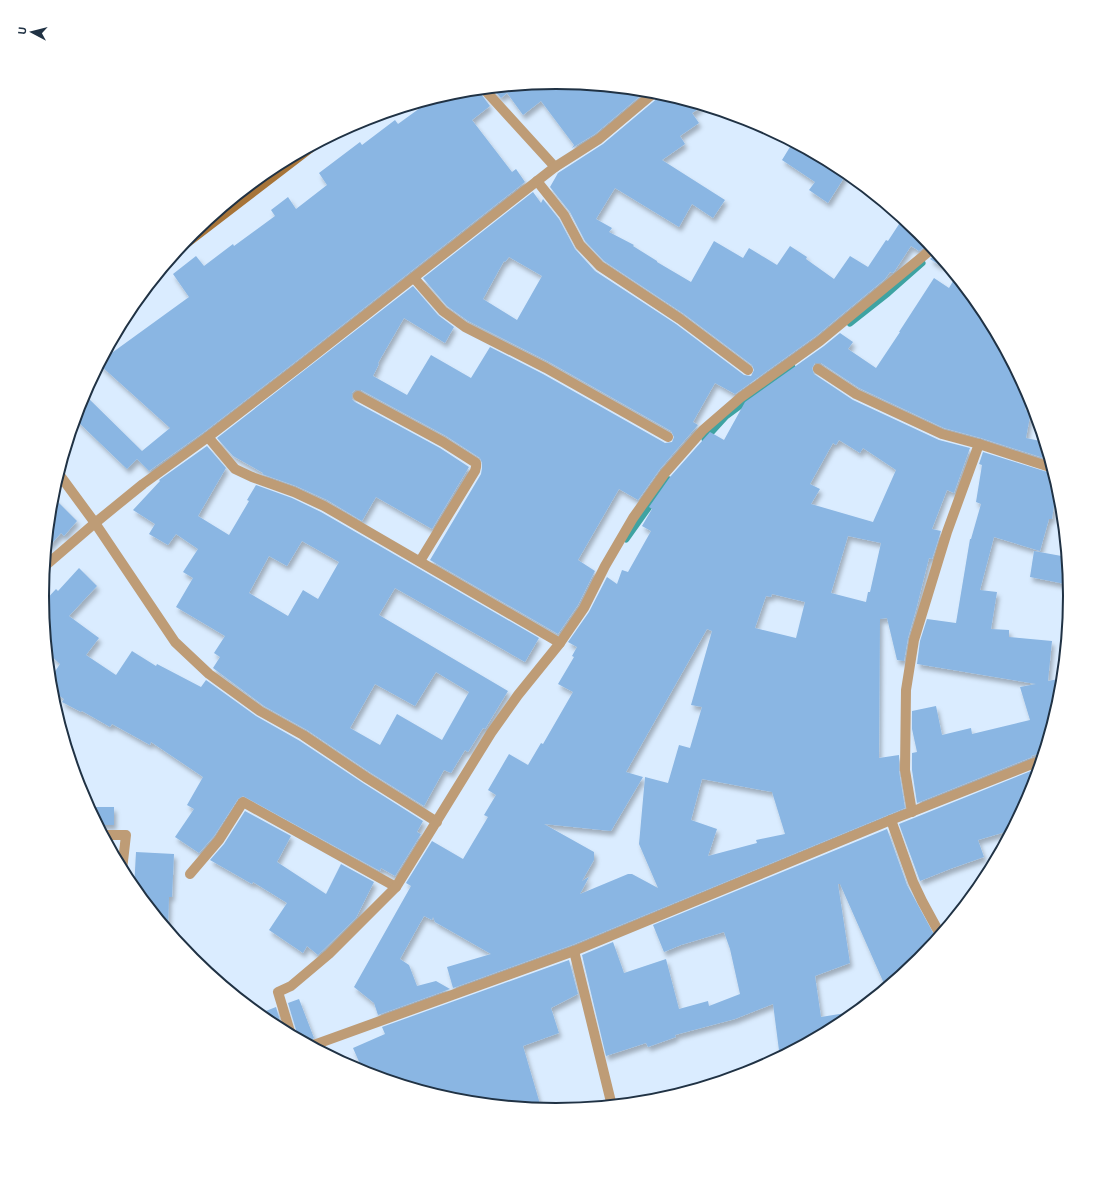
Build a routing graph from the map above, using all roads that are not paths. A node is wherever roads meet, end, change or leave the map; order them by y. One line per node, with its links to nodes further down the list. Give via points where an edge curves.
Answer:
1 (488, 93): 3 (street)
2 (648, 98): 3 (street, via 600,139)
3 (555, 167): 5 (street)
4 (273, 177): 6 (main road)
5 (537, 181): 8 (street); 10 (street, via 564,215 580,245 600,266 680,319)
6 (219, 218)
7 (928, 252): 20 (street, via 820,341 740,398 703,430 665,473 633,518 584,608)
8 (414, 278): 12 (street, via 442,311 464,327 546,368); 13 (street)
9 (818, 369): 14 (street, via 856,394 897,414 942,434)
10 (748, 370)
11 (358, 396): 18 (street, via 476,463 475,471)
12 (668, 437)
13 (208, 438): 17 (street, via 143,484); 18 (street, via 235,469 324,506)
14 (979, 444): 15 (street); 22 (street, via 914,640 906,690 905,770)
15 (1047, 466)
16 (63, 479): 17 (street)
17 (96, 523): 19 (street); 24 (street, via 175,642 209,674 260,711 303,735)
18 (420, 561): 20 (street)
19 (50, 562)
20 (560, 643): 24 (street, via 491,733)
21 (1036, 762): 22 (street)
22 (912, 812): 23 (street)
23 (891, 820): 29 (street, via 913,882); 30 (street)
24 (437, 822): 28 (street)
25 (109, 835): 26 (street, via 126,835)
26 (123, 860)
27 (190, 874): 28 (street, via 219,840 243,802)
28 (396, 887): 31 (street, via 329,954 291,986 278,992)
29 (938, 931)
30 (574, 951): 32 (street); 33 (street)
31 (287, 1026)
32 (317, 1044)
33 (611, 1101)

